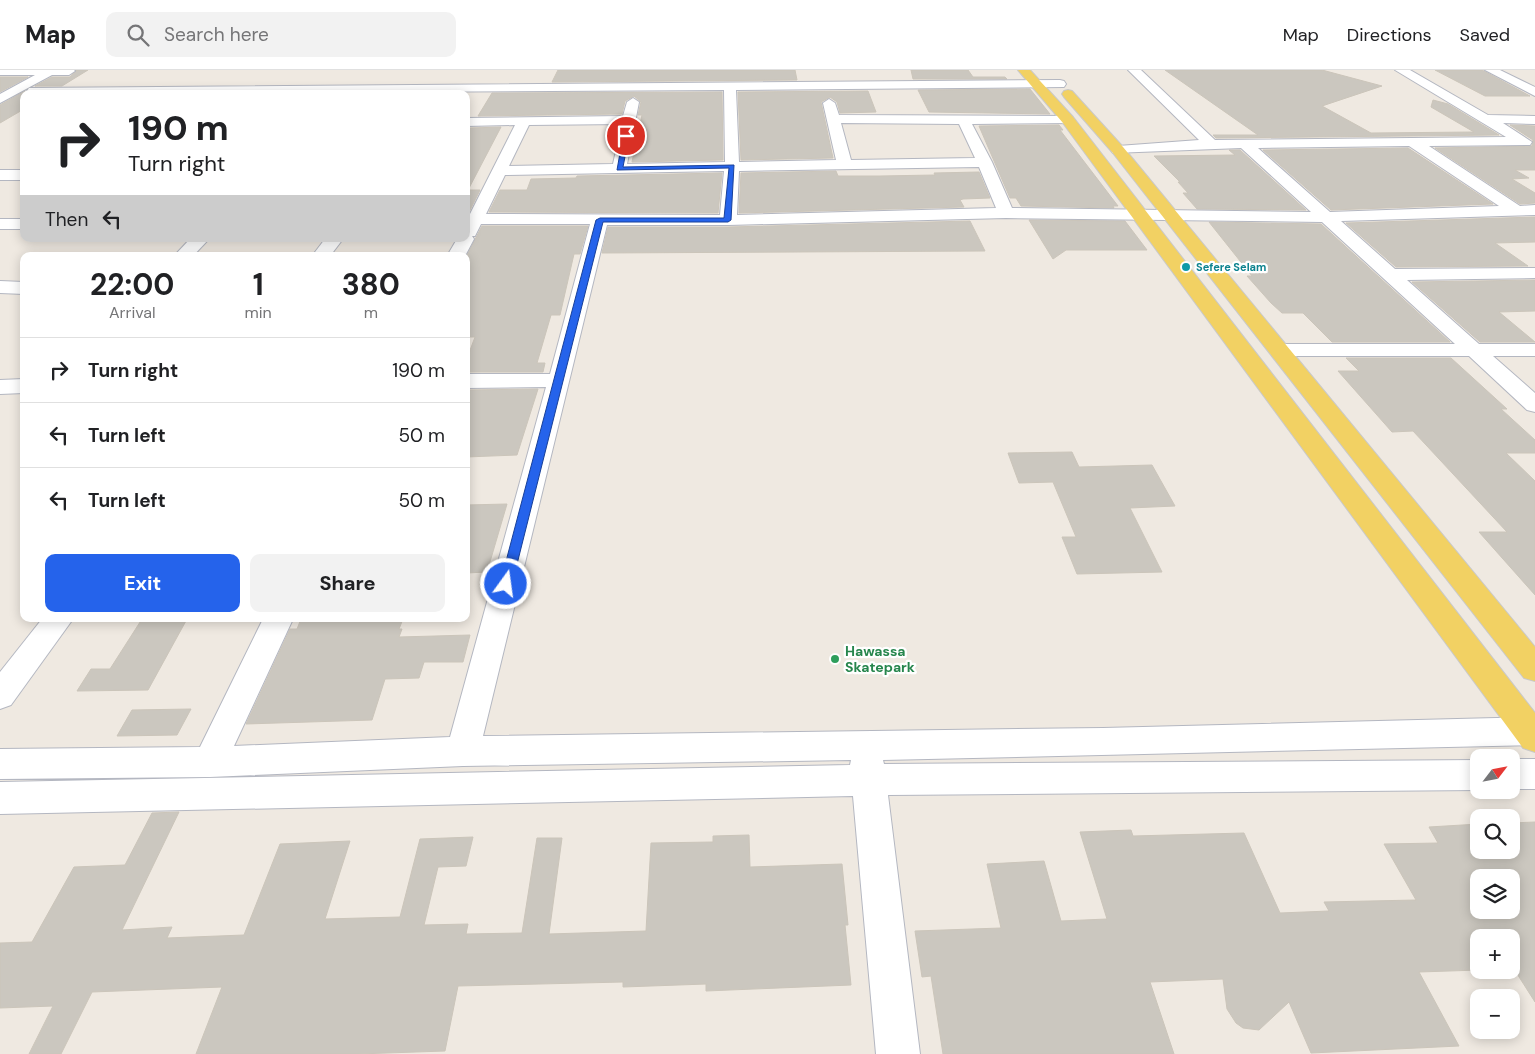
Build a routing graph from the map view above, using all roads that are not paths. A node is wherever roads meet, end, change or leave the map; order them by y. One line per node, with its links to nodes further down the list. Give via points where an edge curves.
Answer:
1 (52, 70): 2 (street); 7 (street); 23 (street)
2 (70, 70): 16 (street)
3 (804, 70): 12 (street)
4 (1134, 70): 34 (street)
5 (1401, 70): 27 (street)
6 (1491, 70): 21 (street)
7 (0, 71)
8 (254, 75): 18 (street)
9 (160, 76): 17 (street)
10 (456, 76): 19 (street)
11 (1042, 77): 13 (street); 29 (main road); 37 (main road)
12 (807, 85): 13 (street); 15 (street)
13 (824, 85): 25 (street)
14 (637, 86): 15 (street); 20 (street, via 543,83); 28 (street)
15 (730, 86): 40 (street)
16 (35, 90)
17 (139, 90)
18 (235, 90)
19 (446, 90)
20 (457, 90)
21 (1535, 92)
22 (20, 98): 24 (street)
23 (0, 99)
24 (0, 109)
25 (834, 119): 26 (street); 39 (street)
26 (963, 119): 29 (street); 38 (street)
27 (1486, 119): 30 (street); 35 (street)
28 (629, 120): 31 (street); 42 (street)
29 (1068, 120): 49 (main road)
30 (1535, 120)
31 (524, 121): 32 (street); 43 (street)
32 (470, 122)
33 (1414, 143): 35 (street); 36 (street); 46 (street)
34 (1211, 144): 36 (street); 37 (street)
35 (1530, 144)
36 (1246, 145): 51 (street)
37 (1118, 150): 50 (main road)
38 (985, 162): 39 (street); 48 (street)
39 (845, 165): 40 (street)
40 (732, 166): 42 (street); 54 (street)
41 (20, 167): 44 (street)
42 (619, 169): 43 (street)
43 (500, 171): 52 (street)
44 (4, 175): 45 (street)
45 (20, 175)
46 (1516, 210): 47 (street); 51 (street)
47 (1535, 210)
48 (1006, 213): 49 (street); 54 (street)
49 (1139, 214): 50 (street); 77 (main road)
50 (1170, 214): 51 (street); 65 (main road)
51 (1325, 216): 62 (street)
52 (471, 219): 53 (street)
53 (600, 220): 54 (street); 68 (street)
54 (728, 220)
55 (0, 224): 56 (street)
56 (20, 224)
57 (197, 242): 59 (street)
58 (332, 242): 60 (street)
59 (187, 252)
60 (324, 252)
61 (1535, 273): 62 (street)
62 (1390, 275): 66 (street)
63 (0, 288): 64 (street)
64 (20, 288)
65 (1278, 350): 66 (street); 75 (main road)
66 (1474, 350): 67 (street); 72 (street)
67 (1535, 350)
68 (558, 380): 69 (street); 78 (street)
69 (470, 381)
70 (20, 386): 71 (street)
71 (0, 387)
72 (1535, 405)
73 (56, 622): 76 (street)
74 (277, 622): 79 (street)
75 (1535, 669)
76 (0, 696)
77 (1534, 733): 80 (street)
78 (463, 751): 79 (street); 80 (street)
79 (210, 762): 81 (street)
80 (868, 763): 84 (street); 85 (street); 86 (street)
81 (14, 764): 85 (street)
82 (1520, 774): 83 (street)
83 (1535, 774)
84 (1470, 775)
85 (1, 800)
86 (898, 1054)

